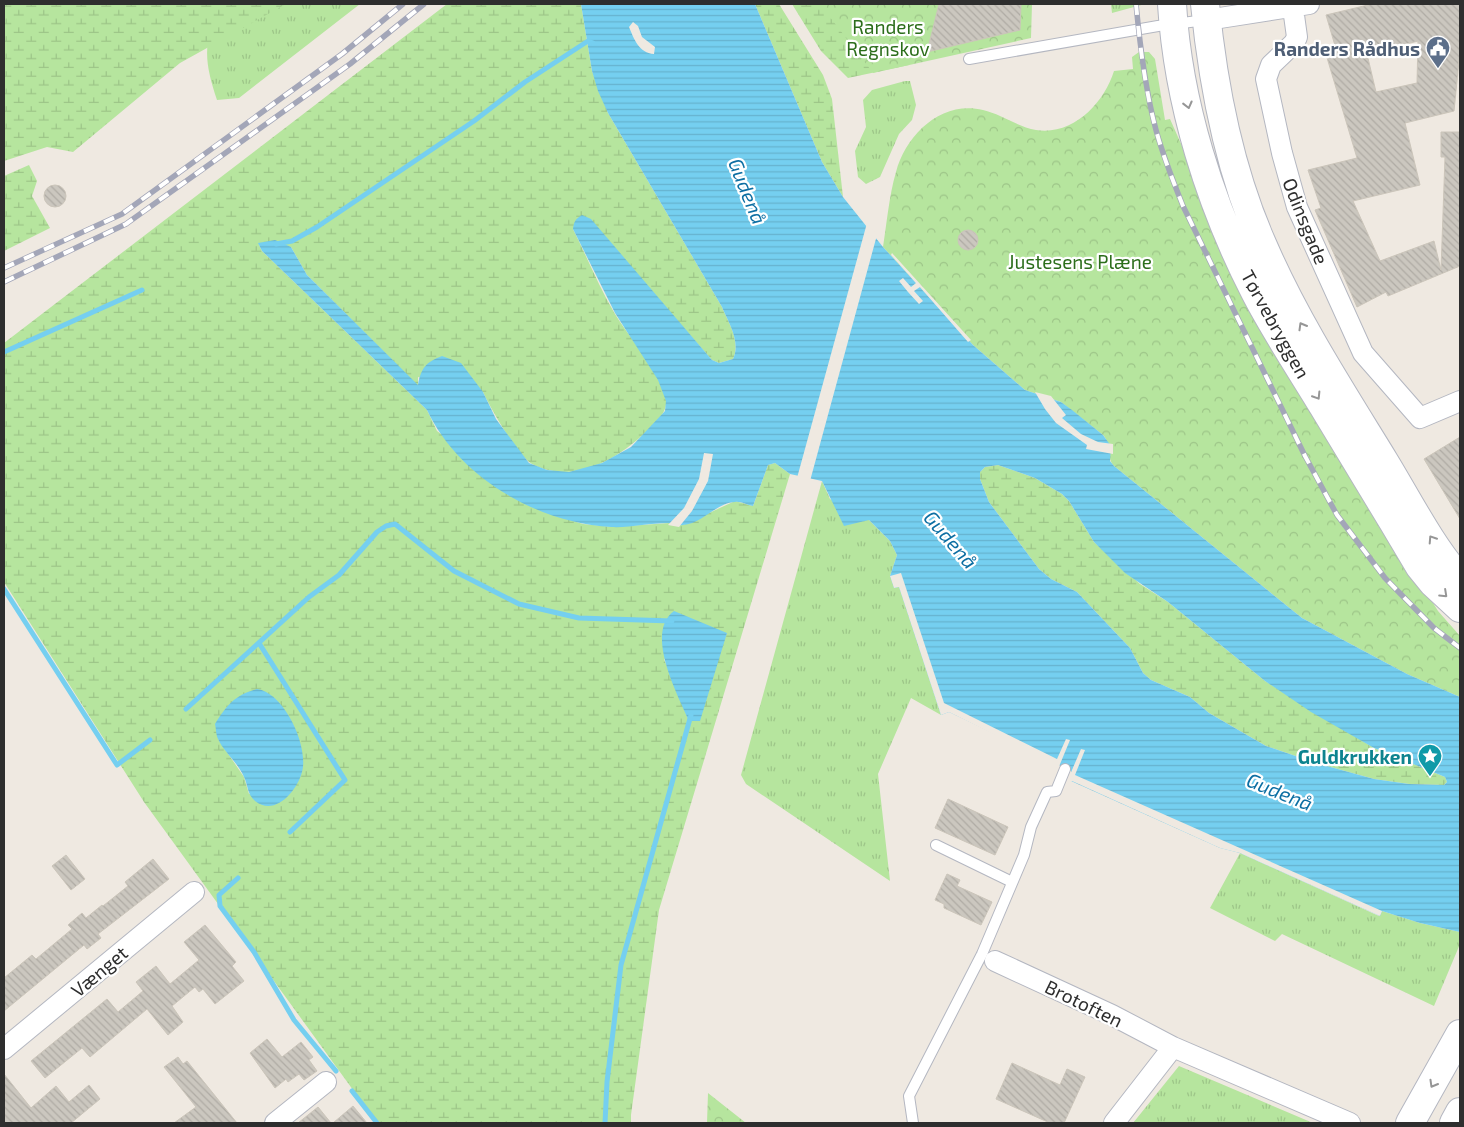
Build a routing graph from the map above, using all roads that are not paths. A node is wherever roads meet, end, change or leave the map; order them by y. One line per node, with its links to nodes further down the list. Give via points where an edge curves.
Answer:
1 (1301, 6): 2 (street, Odinsgade); 5 (street, Odinsgade, via 1297,37 1271,65 1266,79 1297,207 1363,353 1420,418)
2 (1206, 12): 3 (lane); 6 (main road, Tørvebryggen, one-way to 2, via 1433,541 1314,345 1262,245 1239,181 1221,114)
3 (1173, 14): 4 (lane); 7 (main road, Tørvebryggen, one-way to 7, via 1186,97 1205,169 1230,237 1256,293 1420,567)
4 (969, 59)
5 (1460, 401)
6 (1460, 578)
7 (1460, 608)
8 (1065, 770): 10 (lane, via 1056,791 1047,792)
9 (936, 845): 10 (lane)
10 (1012, 882): 19 (lane, via 972,976 910,1096)
11 (194, 892): 15 (street, Vænget)
12 (994, 961): 14 (street, Brotoften)
13 (1460, 1034): 22 (main road, one-way to 22)
14 (1174, 1047): 20 (street); 21 (street, Brotoften)
15 (4, 1049)
16 (326, 1082): 18 (street)
17 (1460, 1112): 23 (main road)
18 (275, 1123)
19 (913, 1123)
20 (1114, 1123)
21 (1350, 1123)
22 (1410, 1123)
23 (1454, 1123)

